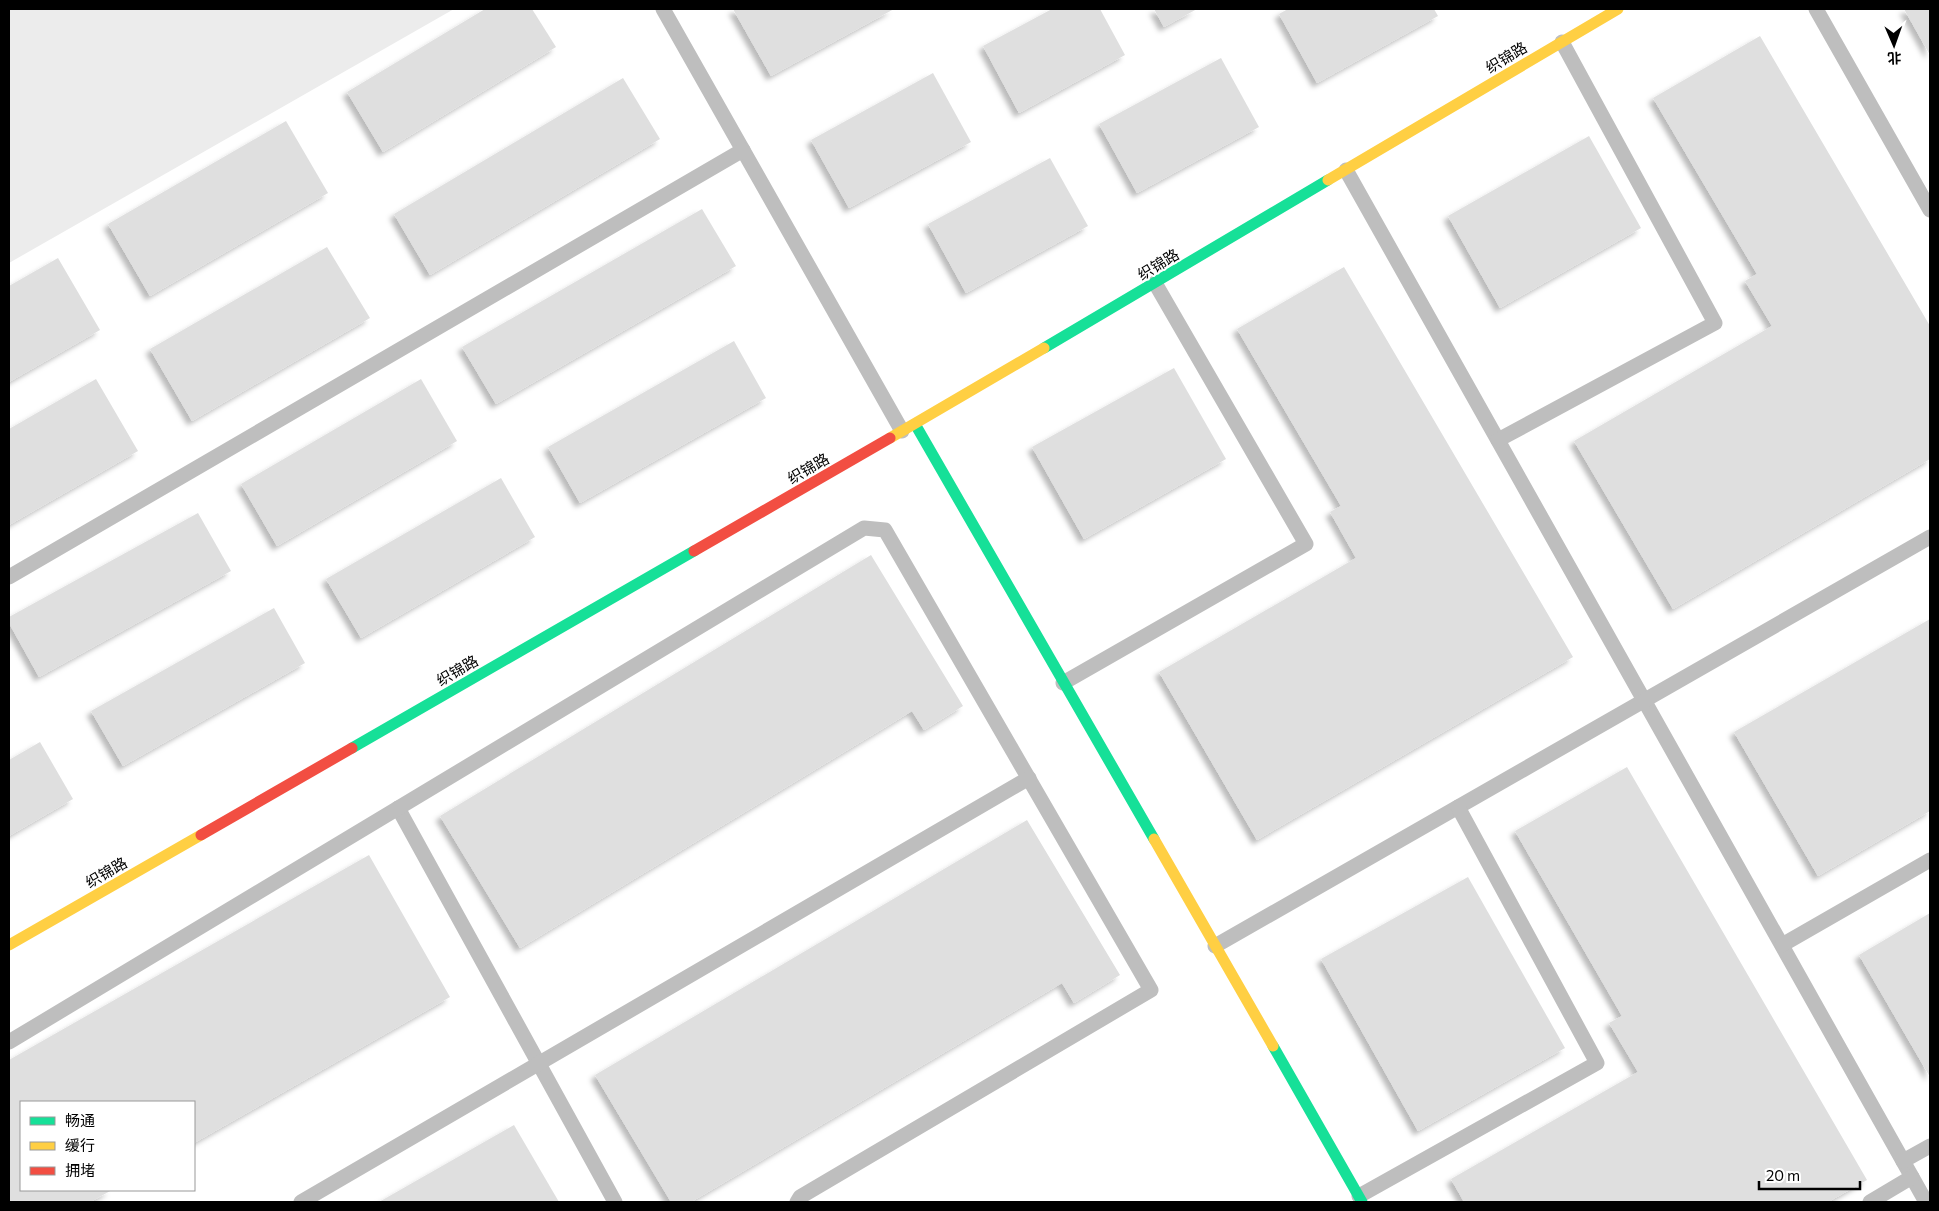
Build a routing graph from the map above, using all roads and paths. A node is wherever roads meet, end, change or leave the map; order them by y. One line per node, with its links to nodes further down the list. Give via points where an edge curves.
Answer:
1 (663, 9): 5 (lane)
2 (1618, 9): 4 (street, 织锦路)
3 (1816, 9): 7 (lane)
4 (1562, 42): 6 (street, 织锦路); 10 (lane, via 1715,323)
5 (743, 150): 9 (lane); 12 (lane)
6 (1346, 170): 8 (street, 织锦路); 10 (lane)
7 (1928, 200)
8 (1155, 283): 9 (street, 织锦路); 13 (lane, via 1306,544)
9 (909, 428): 13 (street); 20 (street, 织锦路)
10 (1498, 440): 14 (lane)
11 (1930, 537): 14 (lane)
12 (9, 577)
13 (1063, 683): 21 (street)
14 (1644, 701): 16 (lane); 19 (lane)
15 (1029, 778): 17 (lane, via 885,530 864,528); 23 (lane); 30 (lane, via 1151,990 808,1192)
16 (1458, 807): 21 (lane); 27 (lane, via 1597,1063)
17 (398, 808): 22 (lane); 23 (lane)
18 (1930, 860): 19 (lane)
19 (1782, 944): 25 (lane)
20 (9, 945)
21 (1215, 946): 27 (street)
22 (9, 1042)
23 (539, 1064): 28 (lane); 29 (lane)
24 (1930, 1146): 25 (lane)
25 (1903, 1161): 26 (lane)
26 (1912, 1177): 31 (lane); 32 (lane)
27 (1361, 1199)
28 (301, 1202)
29 (615, 1202)
30 (797, 1202)
31 (1870, 1202)
32 (1926, 1202)

